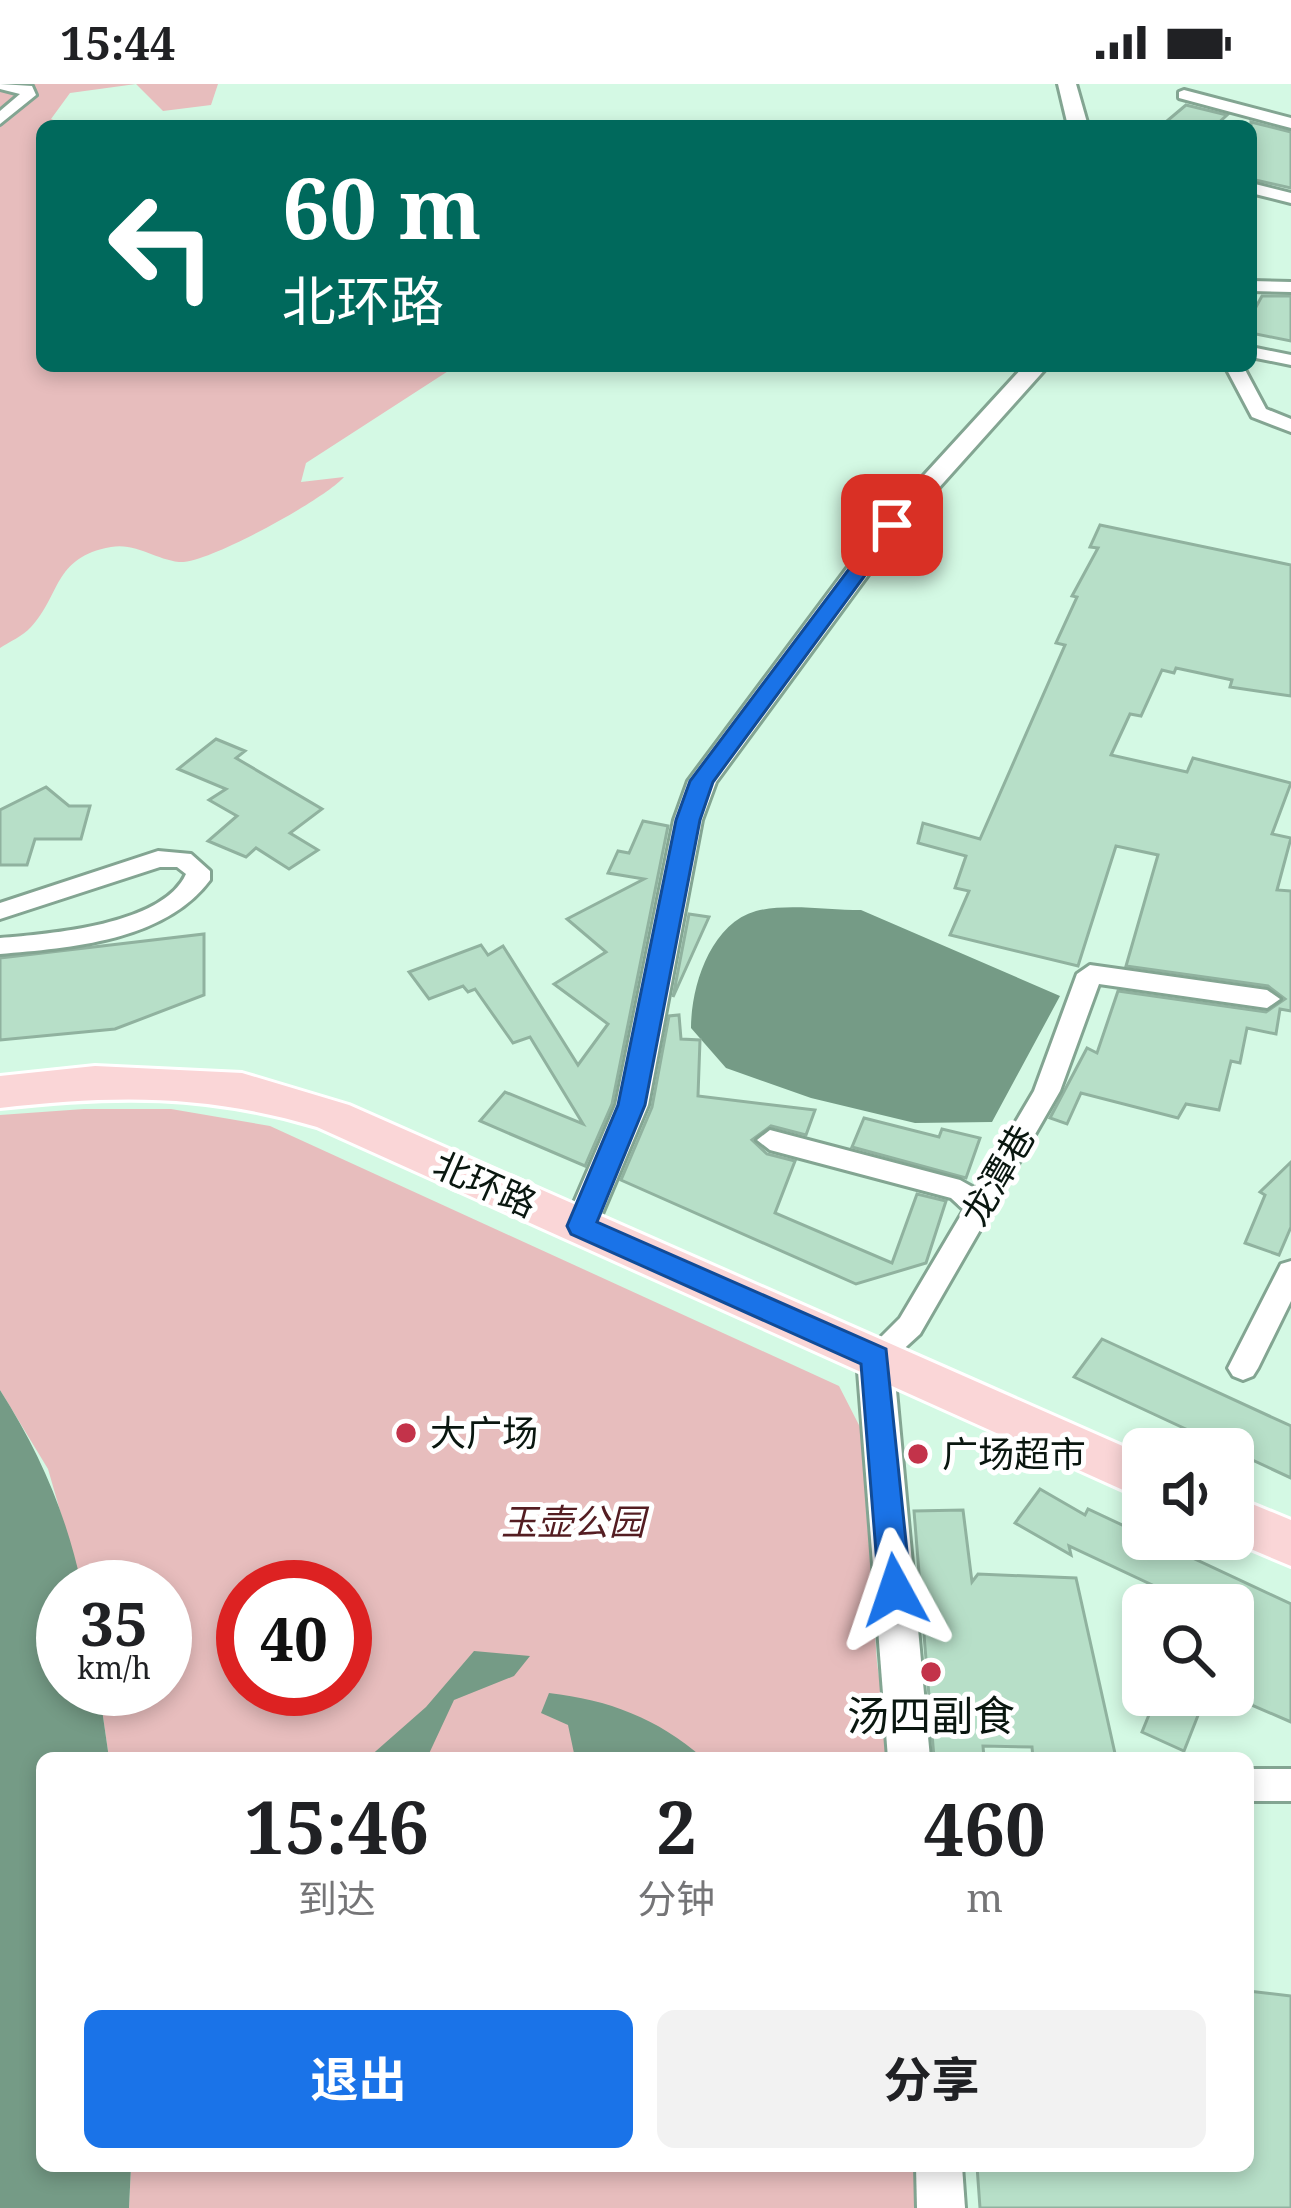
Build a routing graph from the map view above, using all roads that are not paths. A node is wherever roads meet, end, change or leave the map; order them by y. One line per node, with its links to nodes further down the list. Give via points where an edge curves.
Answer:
1 (0, 84): 6 (street, via 28,95)
2 (1066, 84): 7 (street)
3 (1184, 95): 5 (street)
4 (1291, 100): 5 (street)
5 (1272, 118): 8 (street)
6 (0, 119)
7 (1076, 120)
8 (1291, 122)
9 (1257, 190): 10 (street)
10 (1291, 198)
11 (1257, 286): 12 (street)
12 (1291, 287)
13 (1257, 353): 14 (street)
14 (1291, 359)
15 (1031, 372): 24 (street, via 892,525 702,781 632,1105)
16 (1237, 372): 17 (street, via 1259,412)
17 (1291, 426)
18 (0, 911): 19 (street, via 158,859 183,859 198,871 191,890 125,922 63,942)
19 (0, 946)
20 (1267, 999): 23 (street, 龙潭巷, via 1090,974 1047,1090)
21 (0, 1092): 24 (main road, 北环路, via 95,1082 242,1089 334,1116)
22 (770, 1140): 23 (street, via 960,1190)
23 (977, 1206): 26 (street, 龙潭巷, via 910,1326)
24 (581, 1226): 26 (main road, 北环路)
25 (1291, 1272): 27 (street)
26 (875, 1358): 28 (main road, 北环路); 31 (street)
27 (1243, 1367)
28 (1122, 1469)
29 (1254, 1527): 30 (main road)
30 (1291, 1544)
31 (908, 1752)
32 (1254, 1785): 33 (street)
33 (1291, 1785)
34 (939, 2172): 35 (street)
35 (941, 2208)

